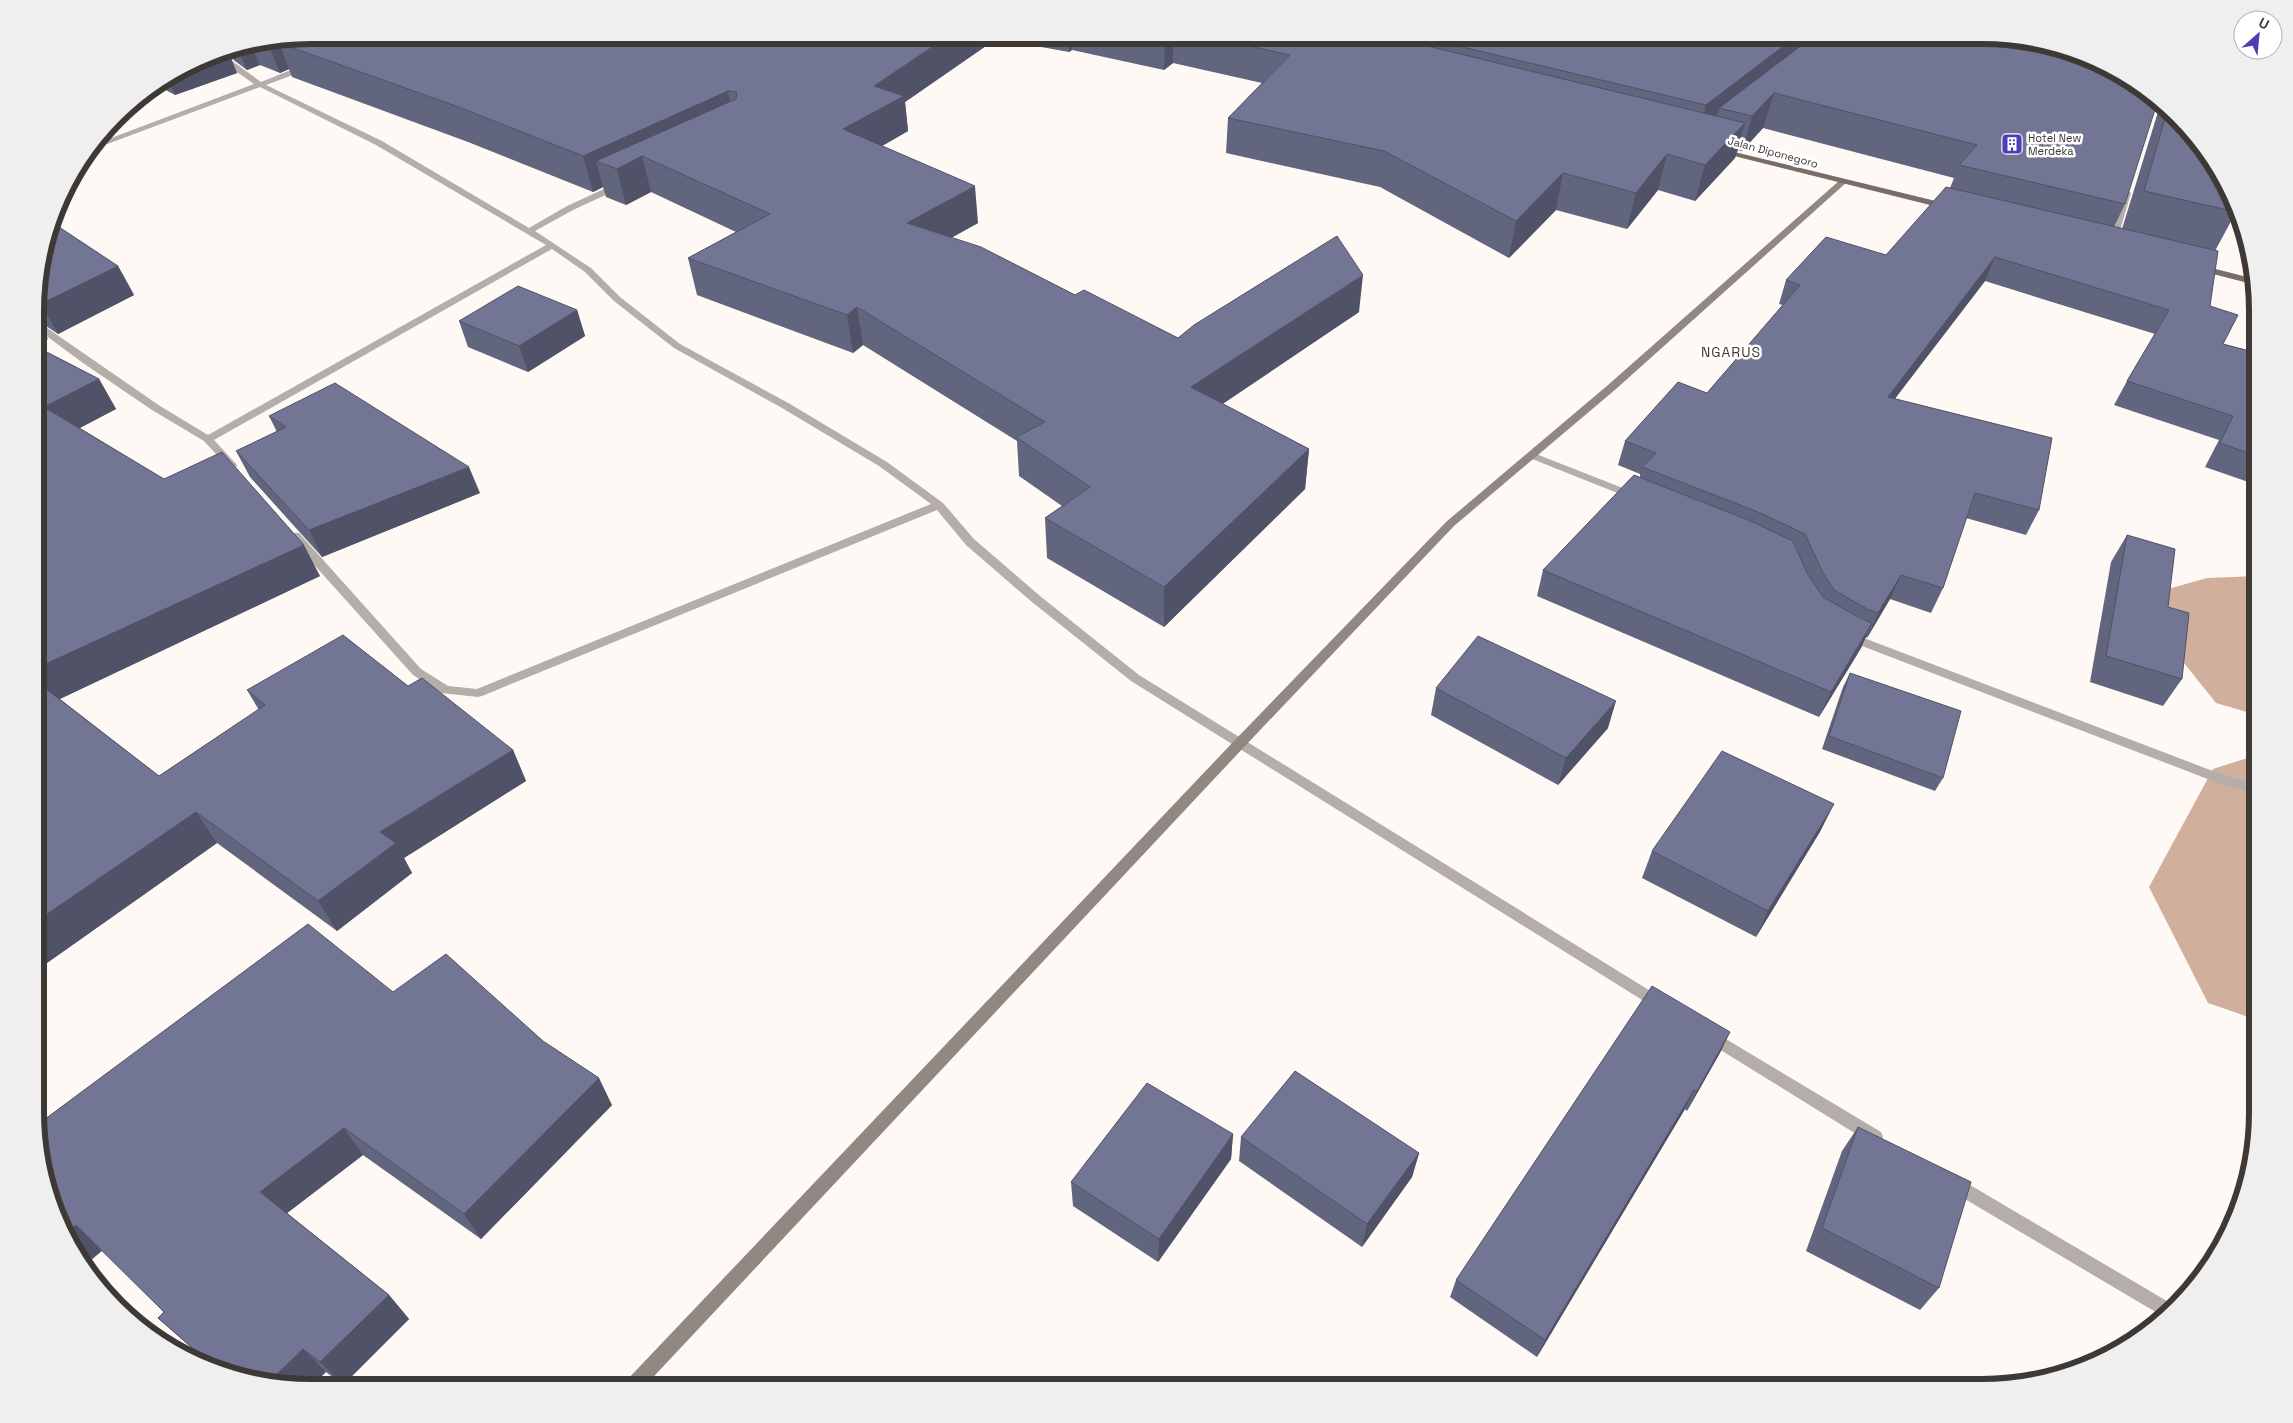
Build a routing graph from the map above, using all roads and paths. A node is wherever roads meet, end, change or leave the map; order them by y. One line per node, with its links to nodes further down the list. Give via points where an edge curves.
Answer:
1 (223, 59): 3 (street)
2 (313, 64): 3 (street)
3 (259, 84): 4 (street); 10 (street, via 379,143)
4 (102, 145)
5 (1710, 147): 7 (main road, Jalan Diponegoro)
6 (632, 179): 10 (street)
7 (1843, 182): 9 (main road, Jalan Diponegoro); 18 (street)
8 (2131, 182): 13 (street)
9 (1958, 209)
10 (527, 232): 12 (street)
11 (2101, 244): 13 (main road)
12 (552, 245): 17 (street); 21 (street, via 588,270 617,299 677,346 883,464)
13 (2115, 247)
14 (2188, 265): 15 (main road)
15 (2247, 280)
16 (44, 329): 17 (street, via 156,408)
17 (208, 439): 19 (street)
18 (1531, 455): 20 (street); 24 (street, via 1450,524)
19 (241, 476)
20 (1642, 500)
21 (939, 504): 22 (street, via 478,692 445,690 417,672); 24 (street, via 970,542 1127,672)
22 (286, 527)
23 (1834, 628): 25 (street, via 1851,638 2223,780)
24 (1240, 743): 26 (street); 31 (street)
25 (2249, 787)
26 (1671, 1011)
27 (1696, 1027): 28 (street)
28 (1883, 1142)
29 (1942, 1177): 30 (street)
30 (2163, 1308)
31 (639, 1379)

